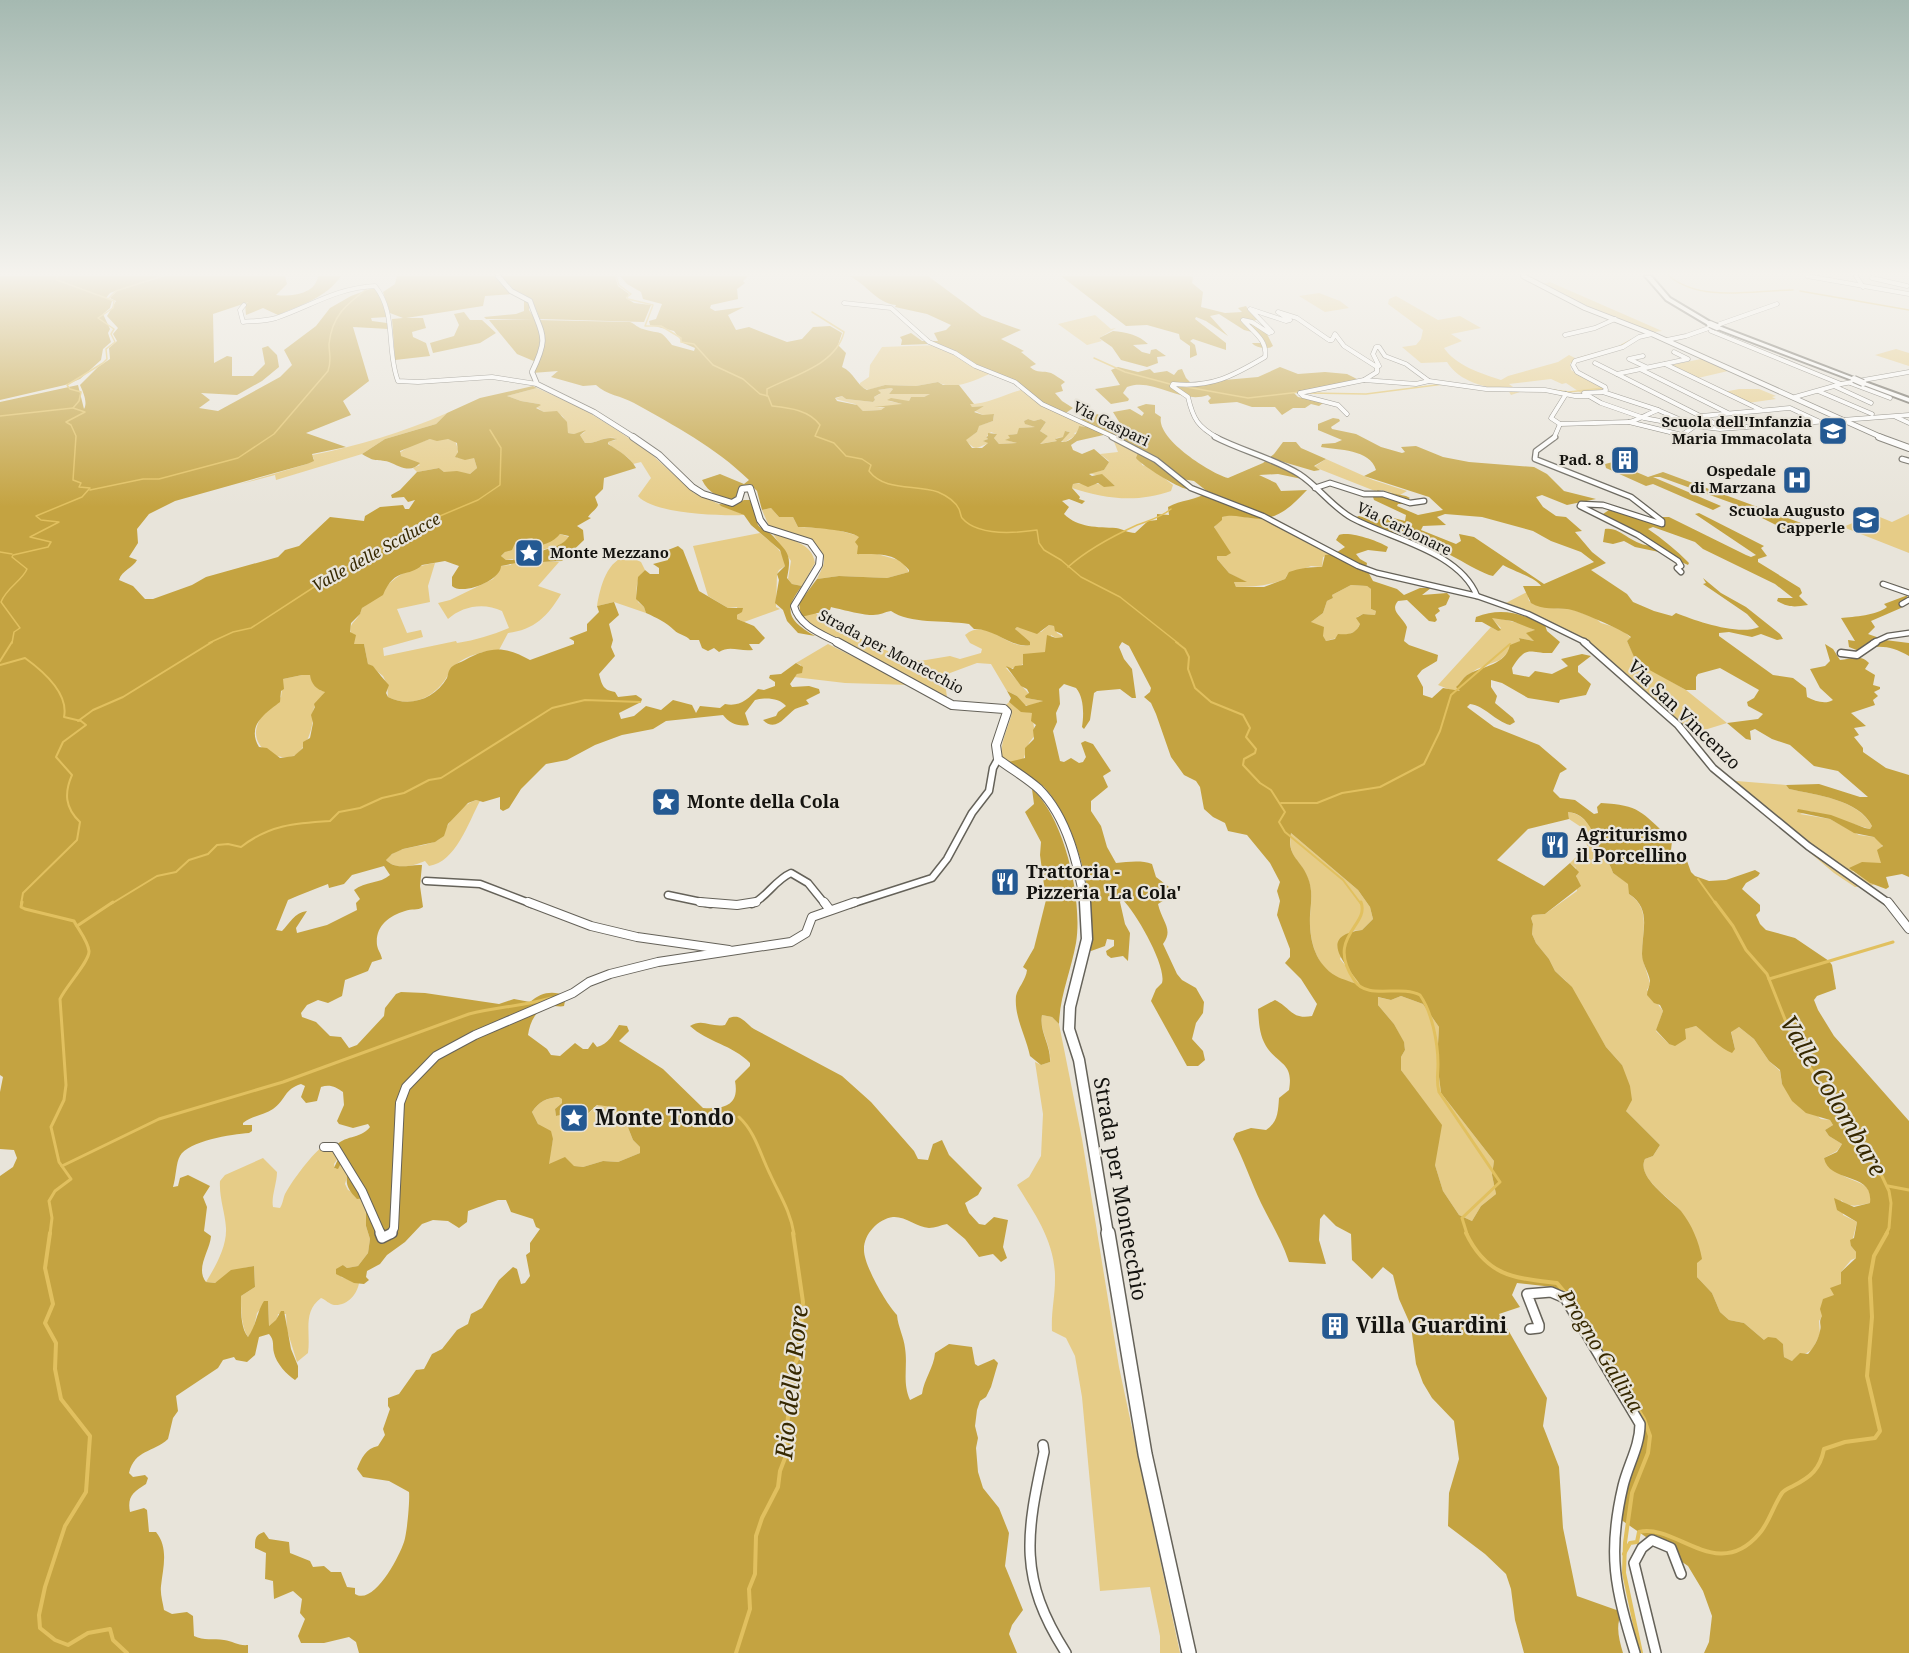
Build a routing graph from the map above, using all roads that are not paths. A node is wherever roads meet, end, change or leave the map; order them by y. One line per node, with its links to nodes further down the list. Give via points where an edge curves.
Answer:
1 (392, 353): 24 (street, via 398,381 492,377)
2 (542, 353): 24 (street, via 532,376)
3 (957, 353): 61 (street, Via Gaspari, via 975,366 1015,382 1042,404 1156,460 1191,488 1263,516 1358,566)
4 (1266, 353): 56 (street, Via Carbonare, via 1224,380 1172,386 1188,397 1193,419 1202,427 1228,443 1295,472)
5 (1355, 353): 16 (street, Via Carbonare)
6 (1373, 353): 16 (street)
7 (1383, 353): 22 (street)
8 (1602, 353): 28 (street, via 1573,365 1577,372 1605,387)
9 (1676, 353): 15 (street, via 1688,359)
10 (1697, 353): 30 (street)
11 (1772, 353): 25 (street)
12 (1780, 353): 23 (highway)
13 (1643, 356): 17 (street, via 1629,359)
14 (1595, 363): 20 (street)
15 (1665, 364): 17 (street); 36 (street)
16 (1377, 367): 21 (street, via 1377,372)
17 (1646, 368): 18 (street)
18 (1640, 369): 20 (street); 38 (street)
19 (1909, 372): 23 (street)
20 (1617, 374): 41 (street)
21 (1364, 380): 22 (street, via 1416,384); 39 (street, via 1302,392 1304,396 1338,405)
22 (1429, 381): 29 (street)
23 (1851, 381): 25 (street); 31 (street); 33 (highway, bridge)
24 (537, 384): 66 (street, Strada per Montecchio, via 618,426 659,455 702,494 732,503 739,499 741,489 750,488 764,525 810,542 820,556 819,565 794,606 796,615 806,625 952,705 1004,710 1007,716 996,745)
25 (1841, 384): 26 (street)
26 (1834, 386): 27 (street); 32 (street)
27 (1818, 391): 30 (street); 35 (street)
28 (1603, 392): 29 (street); 37 (street)
29 (1566, 394): 44 (street, via 1589,396); 49 (street, via 1551,418)
30 (1795, 397): 45 (street)
31 (1890, 398)
32 (1864, 400): 34 (street); 35 (street)
33 (1909, 400)
34 (1871, 403)
35 (1847, 404): 42 (street)
36 (1762, 410): 38 (street); 47 (street, via 1790,408)
37 (1658, 411): 44 (street); 51 (street)
38 (1729, 413): 41 (street)
39 (1347, 414)
40 (1909, 415): 43 (street)
41 (1701, 416): 52 (street)
42 (1877, 416): 43 (street); 45 (street)
43 (1895, 416): 48 (street)
44 (1644, 418): 46 (street); 50 (street)
45 (1841, 419): 47 (street); 53 (street)
46 (1629, 422): 49 (street); 51 (street, via 1684,435)
47 (1819, 422): 52 (street)
48 (1909, 423)
49 (1560, 424): 58 (street, via 1554,438 1536,451 1535,459 1620,492 1645,506 1662,524 1603,505 1580,506 1659,547 1678,561)
50 (1677, 424)
51 (1695, 426): 52 (street)
52 (1725, 429)
53 (1909, 448)
54 (1902, 459): 55 (street)
55 (1909, 461)
56 (1315, 488): 57 (street, Via Carbonare, via 1330,483 1410,503); 61 (street, Via Carbonare, via 1352,518 1449,564 1466,576 1476,589)
57 (1424, 501)
58 (1681, 572)
59 (1883, 584): 60 (street)
60 (1909, 593)
61 (1476, 596): 70 (street, Via San Vincenzo, via 1528,614 1591,646 1678,725 1713,768 1808,846 1892,905)
62 (1909, 600): 63 (street)
63 (1902, 604)
64 (1909, 633): 65 (street, via 1892,633 1872,642 1857,655)
65 (1841, 653)
66 (998, 759): 69 (street, Strada per Montecchio, via 989,791 932,878); 77 (street, Strada per Montecchio, via 1048,800 1068,836 1081,881 1087,939 1070,1009 1069,1030 1079,1060 1145,1454)
67 (426, 881): 71 (street, Strada per Montecchio, via 480,884 591,926)
68 (668, 896): 69 (street, via 696,902 750,904 791,873 809,883)
69 (830, 910): 71 (street, Strada per Montecchio, via 812,917 808,931 792,942)
70 (1909, 929)
71 (732, 952): 72 (street, Strada per Montecchio, via 688,957 601,976 573,993 436,1056 406,1087 400,1103 391,1235 382,1238 365,1196 343,1158 335,1147)
72 (324, 1147)
73 (1530, 1329): 78 (street, via 1539,1328 1539,1324 1527,1294 1545,1289 1564,1298 1640,1424 1641,1437 1625,1476 1613,1559)
74 (1043, 1445): 76 (street, via 1029,1561 1038,1604)
75 (1681, 1574): 79 (street, via 1671,1548 1652,1540 1634,1563)
76 (1066, 1653)
77 (1189, 1653)
78 (1635, 1653)
79 (1656, 1653)

